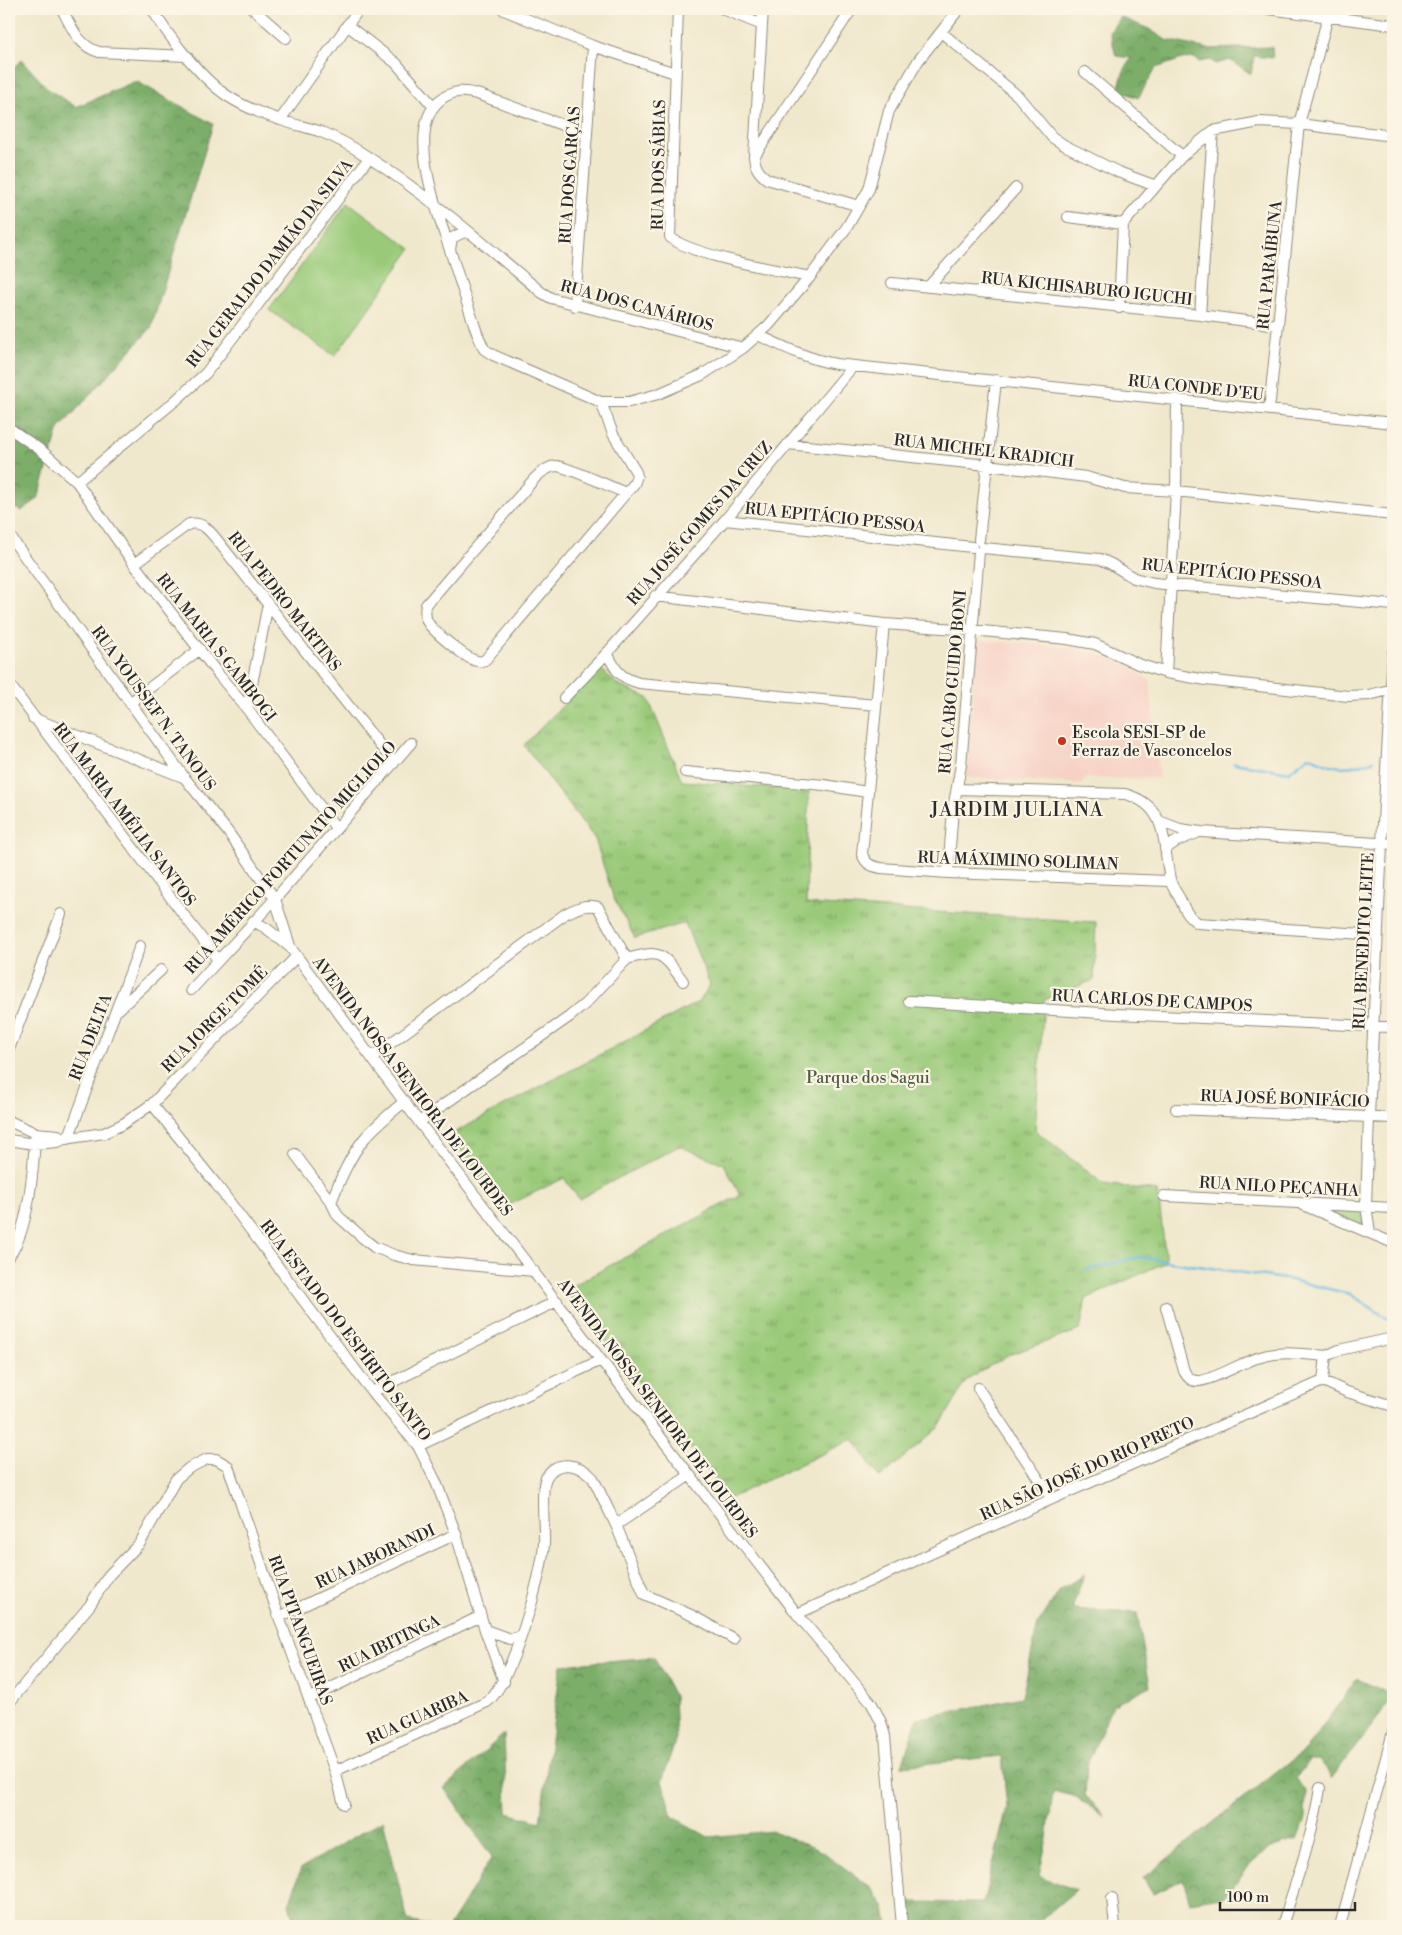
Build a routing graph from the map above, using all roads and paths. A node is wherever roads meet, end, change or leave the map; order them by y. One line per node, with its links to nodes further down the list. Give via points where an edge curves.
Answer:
1 (62, 9): 19 (street, via 80,40 92,50)
2 (152, 9): 19 (street, RUA DOS CANÁRIOS)
3 (253, 9): 17 (street)
4 (359, 9): 13 (street)
5 (678, 9): 21 (street, RUA DOS SÁBIAS)
6 (723, 9): 14 (street)
7 (763, 9): 14 (street)
8 (852, 9): 28 (street)
9 (960, 9): 16 (street)
10 (1268, 9): 12 (street)
11 (504, 10): 18 (street)
12 (1329, 12): 15 (street); 24 (street, RUA PARAÍBUNA)
13 (347, 25): 22 (street, via 396,63); 23 (street)
14 (762, 25): 28 (street)
15 (1393, 25)
16 (942, 32): 31 (street, via 1018,96 1052,137 1118,172); 34 (street, via 918,61 889,112 869,189)
17 (286, 38)
18 (593, 46): 21 (street); 26 (street, RUA DOS GARÇAS)
19 (187, 56): 23 (street, RUA DOS CANÁRIOS, via 226,95)
20 (1085, 72): 29 (street)
21 (675, 73): 39 (street, RUA DOS SÁBIAS, via 670,237 679,244 712,255)
22 (433, 106): 26 (street, via 446,96 466,90); 33 (street, via 426,126 424,154)
23 (280, 120): 30 (street, RUA DOS CANÁRIOS, via 320,132)
24 (1299, 124): 25 (street, via 1259,122); 27 (street); 45 (street, RUA PARAÍBUNA)
25 (1213, 130): 29 (street); 44 (street)
26 (587, 134): 42 (street, RUA DOS GARÇAS)
27 (1393, 136)
28 (754, 156): 34 (street, via 758,172 767,178)
29 (1182, 156): 31 (street)
30 (369, 158): 33 (street, RUA DOS CANÁRIOS); 57 (street, RUA GERALDO DAMIÃO DA SILVA, via 206,373)
31 (1156, 186): 36 (street)
32 (1016, 188): 41 (street)
33 (436, 206): 37 (street, RUA DOS CANÁRIOS); 38 (street)
34 (859, 206): 39 (street, via 848,227)
35 (1068, 216): 36 (street)
36 (1124, 224): 43 (street)
37 (472, 234): 38 (street, via 464,232 452,238); 42 (street, RUA DOS CANÁRIOS, via 541,292)
38 (450, 250): 51 (street, via 484,349)
39 (810, 277): 46 (street)
40 (892, 283): 41 (street, RUA KICHISABURO IGUCHI)
41 (928, 287): 43 (street, RUA KICHISABURO IGUCHI)
42 (575, 306): 47 (street, RUA DOS CANÁRIOS)
43 (1119, 308): 44 (street, RUA KICHISABURO IGUCHI)
44 (1200, 315): 45 (street, RUA KICHISABURO IGUCHI)
45 (1278, 325): 52 (street, RUA PARAÍBUNA)
46 (758, 335): 47 (street); 48 (street, RUA CONDE D'EU, via 822,362)
47 (743, 348): 51 (street, via 702,375 658,394 629,402)
48 (853, 366): 49 (street, RUA CONDE D'EU); 55 (street, RUA JOSÉ GOMES DA CRUZ)
49 (996, 380): 50 (street, RUA CONDE D'EU); 56 (street, RUA CABO GUIDO BONI)
50 (1177, 400): 52 (street, RUA CONDE D'EU); 58 (street)
51 (601, 402): 59 (street, via 613,434 636,472 636,480)
52 (1269, 410): 53 (street, RUA CONDE D'EU)
53 (1393, 423)
54 (9, 428): 57 (street, RUA MARIA S GAMBOGI, via 42,451)
55 (788, 444): 56 (street, RUA MICHEL KRADICH); 61 (street, RUA JOSÉ GOMES DA CRUZ)
56 (987, 464): 58 (street, RUA MICHEL KRADICH, via 1086,478 1125,488); 63 (street, RUA CABO GUIDO BONI)
57 (77, 482): 64 (street, RUA MARIA S GAMBOGI)
58 (1176, 491): 60 (street, RUA MICHEL KRADICH); 65 (street)
59 (626, 494): 59 (street, via 485,660 476,662 471,659 427,621 426,605 543,470 563,467)
60 (1393, 515)
61 (725, 520): 63 (street, RUA EPITÁCIO PESSOA); 66 (street, RUA JOSÉ GOMES DA CRUZ)
62 (9, 536): 78 (street, RUA YOUSSEF N. TANOUS)
63 (978, 547): 65 (street, RUA EPITÁCIO PESSOA, via 1100,559 1134,578); 70 (street, RUA CABO GUIDO BONI)
64 (134, 564): 67 (street, RUA PEDRO MARTINS, via 189,524 196,523 218,540); 71 (street, RUA MARIA S GAMBOGI)
65 (1172, 584): 68 (street, RUA EPITÁCIO PESSOA); 74 (street)
66 (656, 596): 69 (street); 73 (street, RUA JOSÉ GOMES DA CRUZ)
67 (268, 604): 80 (street); 83 (street, RUA PEDRO MARTINS)
68 (1393, 605)
69 (884, 624): 70 (street); 79 (street)
70 (972, 630): 74 (street, via 1091,643); 86 (street, RUA CABO GUIDO BONI)
71 (200, 649): 78 (street); 80 (street, RUA MARIA S GAMBOGI)
72 (1393, 652): 76 (street, RUA BENEDITO LEITE)
73 (606, 653): 77 (street, RUA JOSÉ GOMES DA CRUZ); 79 (street, via 620,674 639,683)
74 (1166, 673): 76 (street, via 1348,696)
75 (9, 684): 81 (street, RUA MARIA AMÉLIA SANTOS)
76 (1392, 689): 88 (street, RUA BENEDITO LEITE)
77 (564, 698)
78 (130, 703): 85 (street, RUA YOUSSEF N. TANOUS)
79 (876, 705): 87 (street)
80 (248, 709): 90 (street, RUA MARIA S GAMBOGI)
81 (32, 718): 85 (street); 104 (street, RUA MARIA AMÉLIA SANTOS)
82 (411, 743): 83 (street, RUA AMÉRICO FORTUNATO MIGLIOLO)
83 (394, 763): 90 (street, RUA AMÉRICO FORTUNATO MIGLIOLO)
84 (685, 772): 87 (street)
85 (184, 777): 96 (street, RUA YOUSSEF N. TANOUS)
86 (957, 789): 89 (street, via 1125,794 1145,802); 94 (street, RUA CABO GUIDO BONI)
87 (867, 792): 94 (street, RUA MÁXIMINO SOLIMAN, via 862,854 866,863 872,867)
88 (1389, 802): 92 (street, RUA BENEDITO LEITE)
89 (1159, 821): 91 (street); 93 (street)
90 (336, 828): 96 (street, RUA AMÉRICO FORTUNATO MIGLIOLO)
91 (1200, 832): 92 (street); 93 (street)
92 (1388, 844): 99 (street, RUA BENEDITO LEITE)
93 (1166, 849): 95 (street)
94 (948, 874): 95 (street, RUA MÁXIMINO SOLIMAN)
95 (1170, 881): 99 (street, via 1186,912 1198,923)
96 (275, 899): 98 (street, RUA AMÉRICO FORTUNATO MIGLIOLO); 101 (street, RUA YOUSSEF N. TANOUS)
97 (61, 914): 112 (street)
98 (253, 921): 101 (street); 104 (street, RUA AMÉRICO FORTUNATO MIGLIOLO)
99 (1378, 935): 110 (street, RUA BENEDITO LEITE)
100 (140, 946): 109 (street, RUA DELTA)
101 (290, 947): 102 (street, AVENIDA NOSSA SENHORA DE LOURDES)
102 (297, 956): 113 (street, AVENIDA NOSSA SENHORA DE LOURDES); 115 (street, RUA JORGE TOMÉ)
103 (627, 959): 106 (street, via 654,953 668,961); 113 (street, via 599,908 576,908); 120 (street, via 569,1017)
104 (218, 960): 107 (street, RUA AMÉRICO FORTUNATO MIGLIOLO)
105 (161, 970): 109 (street)
106 (683, 981)
107 (191, 990)
108 (909, 1002): 110 (street, RUA CARLOS DE CAMPOS)
109 (116, 1011): 122 (street, RUA DELTA)
110 (1374, 1025): 111 (street, RUA CARLOS DE CAMPOS); 117 (street, RUA BENEDITO LEITE)
111 (1393, 1027)
112 (9, 1049)
113 (372, 1057): 114 (street, AVENIDA NOSSA SENHORA DE LOURDES)
114 (405, 1101): 120 (street, AVENIDA NOSSA SENHORA DE LOURDES); 127 (street, via 363,1140)
115 (152, 1104): 122 (street, RUA JORGE TOMÉ, via 104,1133); 142 (street, RUA ESTADO DO ESPÍRITO SANTO)
116 (1176, 1109): 117 (street, RUA JOSÉ BONIFÁCIO)
117 (1369, 1116): 118 (street, RUA JOSÉ BONIFÁCIO); 129 (street, RUA BENEDITO LEITE)
118 (1393, 1118)
119 (9, 1121): 121 (street)
120 (419, 1122): 134 (street, AVENIDA NOSSA SENHORA DE LOURDES)
121 (35, 1133): 122 (street); 124 (street)
122 (66, 1139): 124 (street, RUA JORGE TOMÉ)
123 (9, 1140): 124 (street, RUA JORGE TOMÉ)
124 (34, 1144): 133 (street, via 26,1217)
125 (295, 1154): 127 (street)
126 (1164, 1196): 128 (street, RUA NILO PEÇANHA)
127 (331, 1202): 134 (street, via 338,1216 363,1238 374,1247 394,1255 413,1260)
128 (1295, 1202): 129 (street, RUA NILO PEÇANHA); 131 (street)
129 (1366, 1206): 130 (street, RUA NILO PEÇANHA); 131 (street, RUA BENEDITO LEITE)
130 (1393, 1208)
131 (1370, 1232): 132 (street)
132 (1393, 1243)
133 (9, 1256)
134 (534, 1271): 135 (street, AVENIDA NOSSA SENHORA DE LOURDES)
135 (557, 1301): 139 (street, AVENIDA NOSSA SENHORA DE LOURDES); 142 (street)
136 (1166, 1307): 138 (street, via 1187,1377 1194,1381 1270,1354)
137 (1393, 1338): 138 (street, via 1338,1350)
138 (1326, 1356): 140 (street)
139 (601, 1360): 144 (street); 145 (street, AVENIDA NOSSA SENHORA DE LOURDES)
140 (1323, 1381): 143 (street); 146 (street, RUA SÃO JOSÉ DO RIO PRETO)
141 (978, 1388): 146 (street)
142 (372, 1392): 144 (street, RUA ESTADO DO ESPÍRITO SANTO)
143 (1393, 1406)
144 (418, 1446): 148 (street, RUA ESTADO DO ESPÍRITO SANTO)
145 (690, 1475): 147 (street); 149 (street, AVENIDA NOSSA SENHORA DE LOURDES)
146 (1052, 1499): 149 (street, RUA SÃO JOSÉ DO RIO PRETO)
147 (616, 1525): 153 (street, RUA GUARIBA, via 587,1472 568,1465 553,1468 544,1481 542,1563); 154 (street, RUA GUARIBA, via 644,1594)
148 (456, 1534): 150 (street, RUA ESTADO DO ESPÍRITO SANTO); 151 (street, RUA JABORANDI)
149 (797, 1614): 164 (street, AVENIDA NOSSA SENHORA DE LOURDES, via 872,1704 881,1722 887,1754)
150 (481, 1616): 152 (street, RUA ESTADO DO ESPÍRITO SANTO); 156 (street, RUA IBITINGA)
151 (280, 1617): 156 (street, RUA PITANGUEIRAS); 157 (street, RUA PITANGUEIRAS, via 228,1466 216,1459 207,1459 176,1479 140,1543 109,1576 90,1605)
152 (485, 1630): 153 (street, via 510,1638); 155 (street, RUA ESTADO DO ESPÍRITO SANTO)
153 (521, 1636): 155 (street, RUA GUARIBA)
154 (734, 1639)
155 (504, 1682): 160 (street, RUA GUARIBA, via 488,1702)
156 (310, 1698): 160 (street, RUA PITANGUEIRAS)
157 (9, 1703)
158 (1393, 1732): 159 (street)
159 (1389, 1768): 167 (street)
160 (335, 1771): 162 (street, RUA PITANGUEIRAS)
161 (1320, 1788): 166 (street)
162 (344, 1804)
163 (1112, 1898): 165 (street)
164 (902, 1926)
165 (1115, 1926)
166 (1282, 1926)
167 (1340, 1926)

